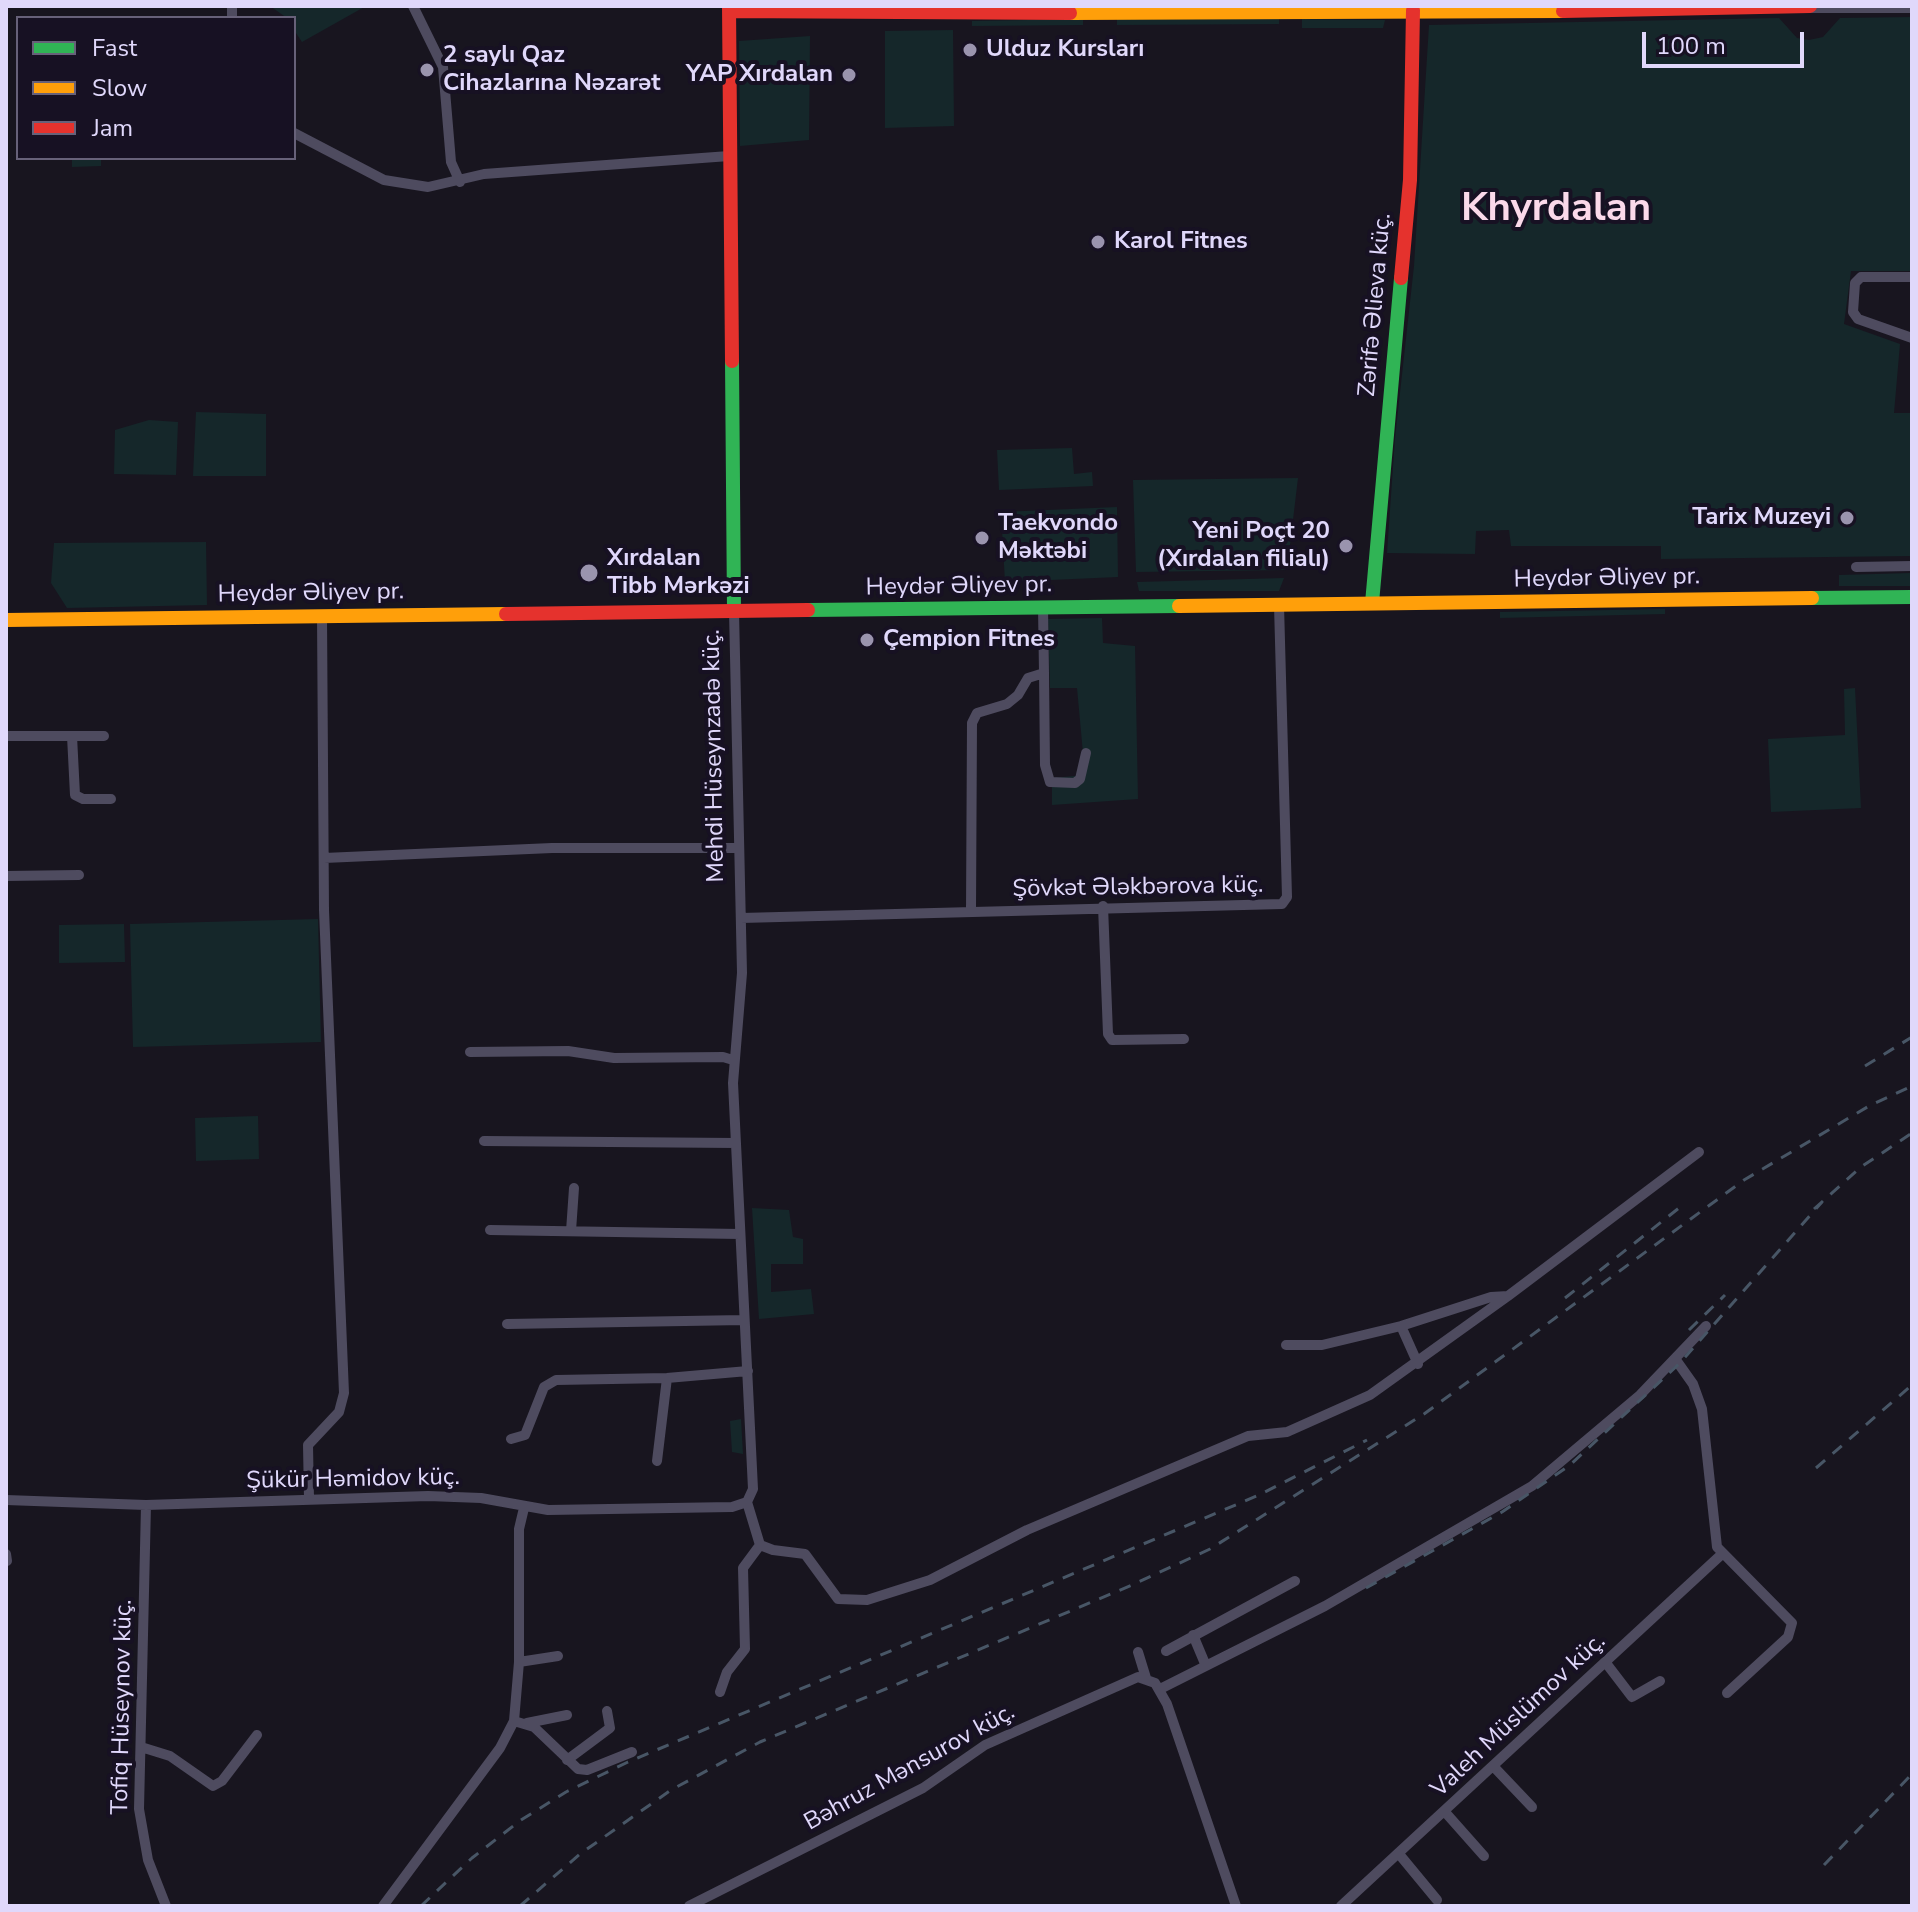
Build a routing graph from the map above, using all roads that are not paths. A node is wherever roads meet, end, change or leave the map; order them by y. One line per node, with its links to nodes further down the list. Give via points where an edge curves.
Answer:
1 (413, 6): 11 (street, via 443,67 451,162)
2 (1810, 7): 4 (street); 7 (street)
3 (729, 8): 5 (street); 10 (street, Mehdi Hüseynzadə küç.)
4 (1912, 8)
5 (1026, 9): 6 (street)
6 (1059, 9): 8 (street)
7 (1657, 9): 8 (street)
8 (1413, 10): 17 (street, Zərifə Əlieva küç., via 1410,180)
9 (296, 134): 11 (street, via 394,184 428,187)
10 (729, 156): 11 (street, via 484,174); 20 (street, Mehdi Hüseynzadə küç.)
11 (460, 182)
12 (1912, 277): 13 (street, via 1861,277 1855,283 1853,312 1858,319)
13 (1912, 338)
14 (1912, 566): 15 (street)
15 (1856, 567)
16 (1912, 597): 17 (street, Heydər Əliyev pr.)
17 (1372, 603): 18 (street, Heydər Əliyev pr.)
18 (1279, 605): 19 (street, Heydər Əliyev pr.); 33 (street, Şövkət Ələkbərova küç., via 1285,901 1277,906)
19 (1043, 607): 20 (street, Heydər Əliyev pr.); 23 (street)
20 (734, 611): 21 (street, Heydər Əliyev pr.); 29 (street, Mehdi Hüseynzadə küç.)
21 (322, 616): 22 (street, Heydər Əliyev pr.); 30 (street)
22 (6, 620)
23 (1044, 673): 27 (street, via 1050,782 1075,783 1083,775); 34 (street, via 1028,678 1007,704 977,713 972,723)
24 (6, 736): 25 (street)
25 (72, 736): 26 (street); 28 (street, via 75,795)
26 (104, 736)
27 (1086, 753)
28 (111, 799)
29 (739, 848): 30 (street, via 552,848); 35 (street, Mehdi Hüseynzadə küç.)
30 (324, 858): 58 (street, via 344,1393 339,1412 308,1445)
31 (79, 875): 32 (street)
32 (6, 876)
33 (1103, 906): 34 (street, Şövkət Ələkbərova küç.); 36 (street, via 1108,1034 1112,1040)
34 (971, 910): 35 (street, Şövkət Ələkbərova küç.)
35 (741, 918): 38 (street, Mehdi Hüseynzadə küç., via 742,973)
36 (1184, 1039)
37 (470, 1052): 38 (street)
38 (733, 1060): 40 (street, Mehdi Hüseynzadə küç.)
39 (484, 1141): 40 (street)
40 (736, 1143): 45 (street, Mehdi Hüseynzadə küç.)
41 (1699, 1152): 46 (street)
42 (574, 1188): 44 (street)
43 (490, 1230): 44 (street)
44 (571, 1231): 45 (street)
45 (740, 1234): 47 (street, Mehdi Hüseynzadə küç.)
46 (1508, 1296): 49 (street); 53 (street)
47 (744, 1320): 48 (street); 54 (street, Mehdi Hüseynzadə küç.)
48 (507, 1324)
49 (1401, 1326): 51 (street, via 1322,1345); 53 (street)
50 (1706, 1326): 52 (street)
51 (1286, 1345)
52 (1676, 1360): 65 (street, via 1698,1395 1713,1530); 74 (street, via 1532,1486 1325,1606)
53 (1418, 1364): 63 (street, via 1370,1395 1287,1432 1248,1436 1027,1530 918,1585 867,1600 838,1599 805,1554)
54 (748, 1371): 55 (street); 60 (street, Mehdi Hüseynzadə küç., via 753,1489)
55 (667, 1378): 56 (street, via 556,1380 544,1387 525,1435); 57 (street)
56 (511, 1439)
57 (657, 1461)
58 (309, 1499): 61 (street, Şükür Həmidov küç.); 62 (street, Şükür Həmidov küç., via 459,1496)
59 (6, 1500): 61 (street, Şükür Həmidov küç.)
60 (747, 1502): 62 (street, Şükür Həmidov küç., via 732,1507); 63 (street)
61 (146, 1505): 85 (street, Tofiq Hüseynov küç.)
62 (524, 1508): 72 (street, via 519,1529)
63 (760, 1545): 78 (street, via 743,1568 745,1649 727,1672)
64 (6, 1554): 66 (street)
65 (1722, 1554): 73 (street, Valeh Müslümov küç.); 79 (street, via 1793,1628)
66 (7, 1561)
67 (1295, 1581): 68 (street)
68 (1193, 1635): 69 (street); 74 (street)
69 (1166, 1651)
70 (1138, 1652): 75 (street)
71 (558, 1656): 72 (street)
72 (519, 1662): 82 (street)
73 (1606, 1663): 76 (street, via 1632,1697); 88 (street, Valeh Müslümov küç.)
74 (1206, 1666): 77 (street)
75 (1146, 1678): 77 (street); 96 (street, Bəhruz Mənsurov küç., via 1130,1678 985,1745 923,1788)
76 (1660, 1681)
77 (1160, 1689): 97 (street)
78 (720, 1692)
79 (1727, 1693)
80 (607, 1711): 87 (street, via 610,1728)
81 (567, 1715): 83 (street)
82 (514, 1721): 83 (street); 95 (street, via 500,1748)
83 (527, 1723): 87 (street)
84 (257, 1735): 85 (street, via 213,1786 170,1756)
85 (141, 1747): 94 (street, Tofiq Hüseynov küç., via 144,1843)
86 (632, 1752): 87 (street, via 587,1770)
87 (567, 1760)
88 (1494, 1767): 89 (street); 90 (street, Valeh Müslümov küç.)
89 (1532, 1807)
90 (1445, 1812): 91 (street, Valeh Müslümov küç.); 92 (street)
91 (1399, 1854): 93 (street); 98 (street, Valeh Müslümov küç.)
92 (1484, 1856)
93 (1437, 1900)
94 (166, 1906)
95 (383, 1906)
96 (689, 1906)
97 (1236, 1906)
98 (1341, 1906)

